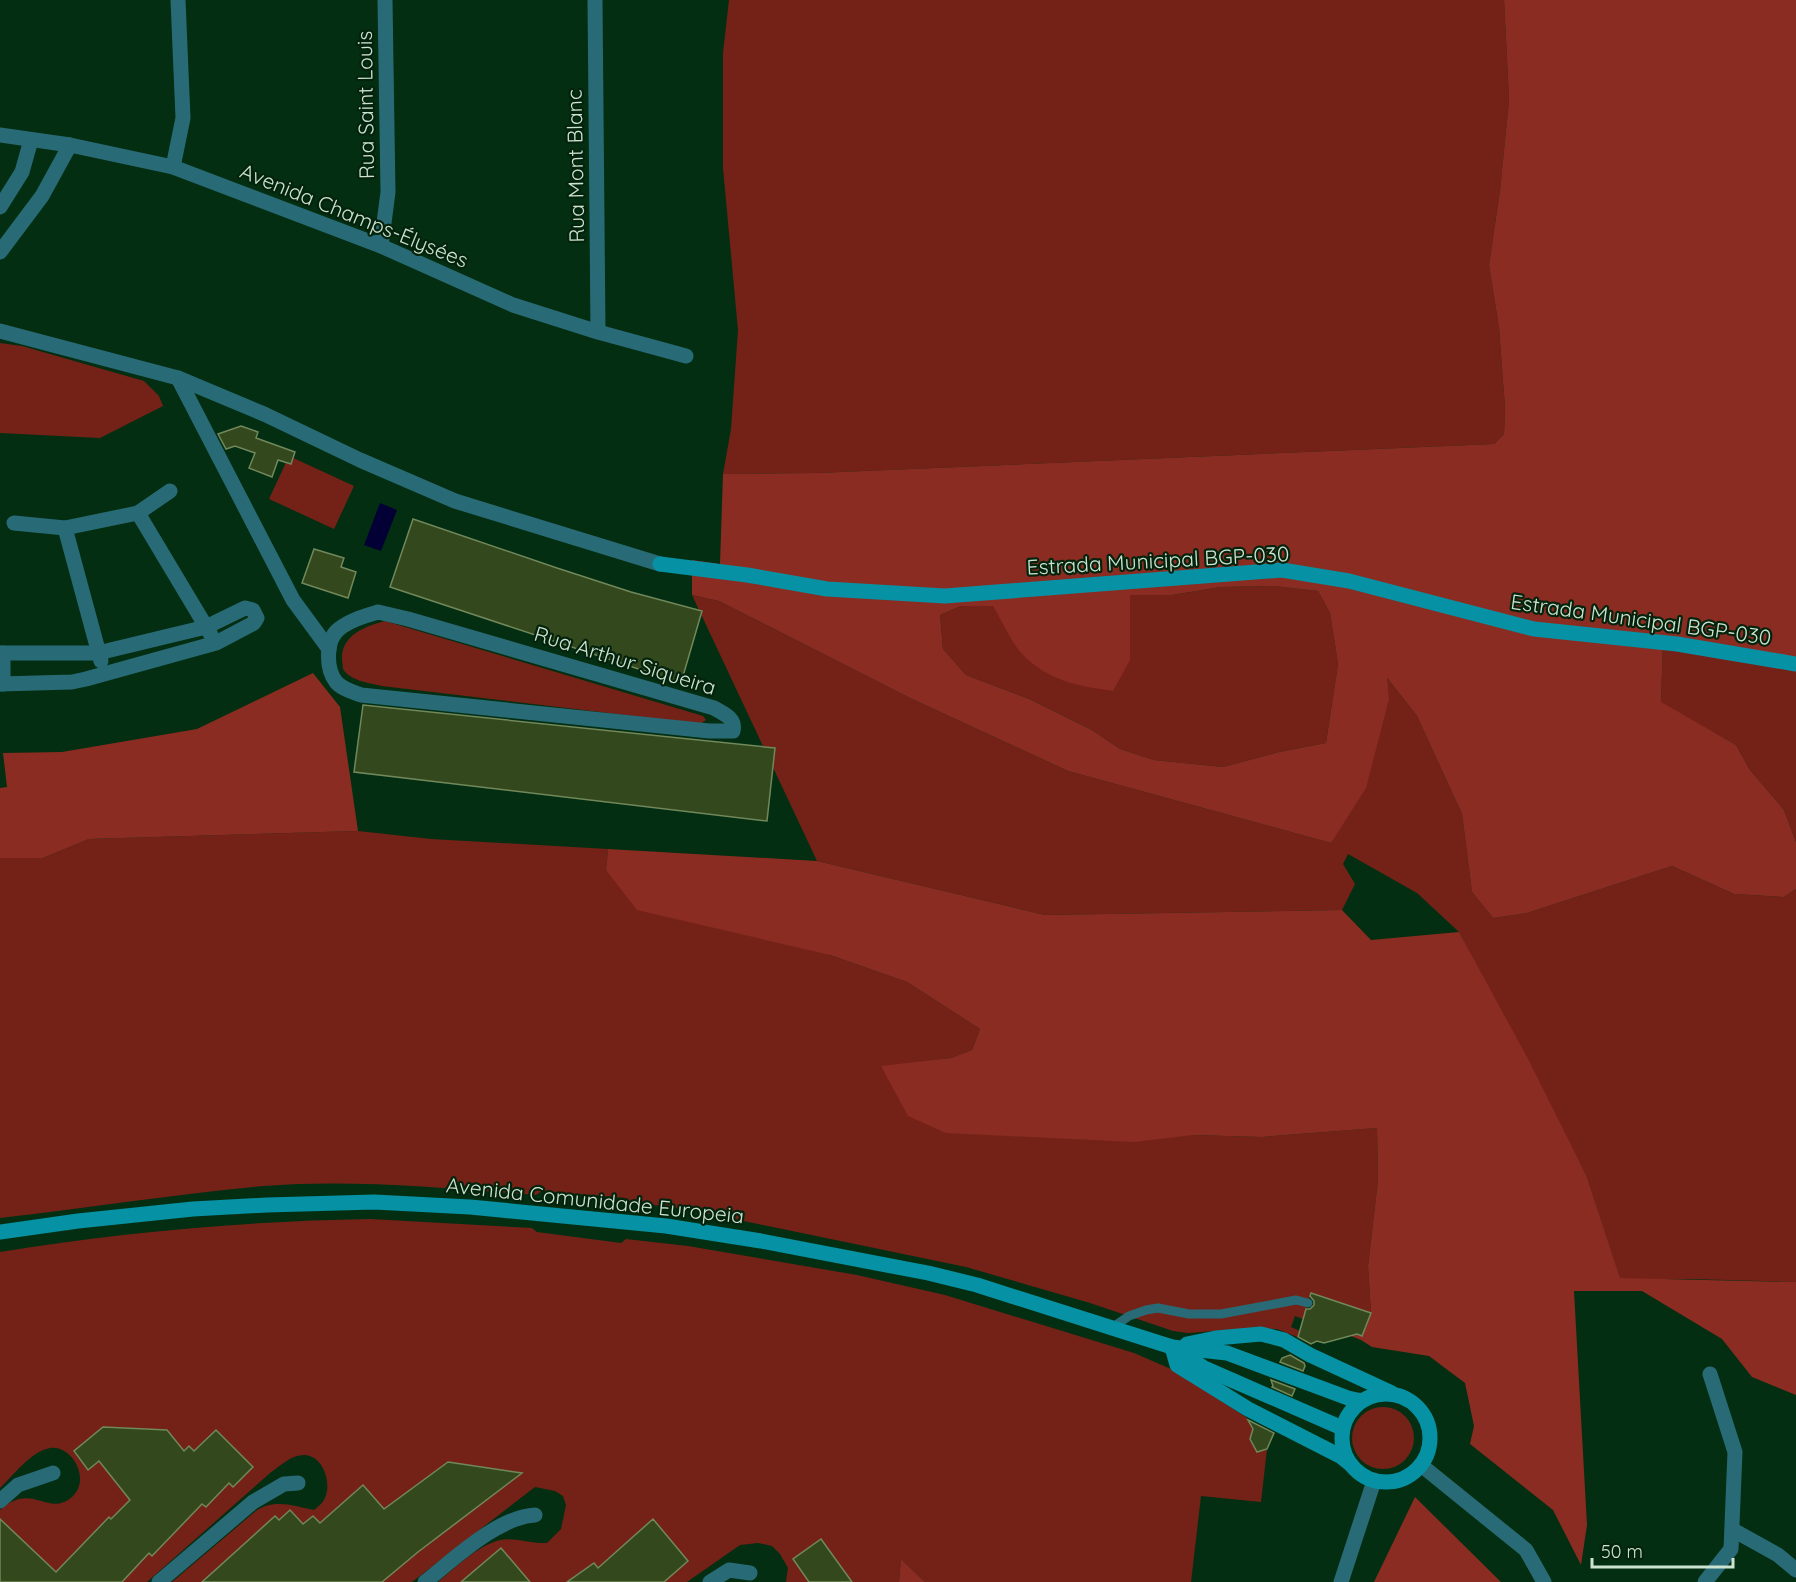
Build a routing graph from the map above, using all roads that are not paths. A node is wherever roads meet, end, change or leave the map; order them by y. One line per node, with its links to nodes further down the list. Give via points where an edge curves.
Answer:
1 (178, 0): 7 (street, via 183,118)
2 (385, 0): 9 (street, Rua Saint Louis, via 388,192)
3 (595, 0): 12 (street, Rua Mont Blanc)
4 (0, 135): 5 (street, Avenida Champs-Élysées)
5 (30, 140): 6 (street, Avenida Champs-Élysées); 8 (street, via 22,172)
6 (70, 145): 7 (street, Avenida Champs-Élysées); 10 (street, via 42,196)
7 (173, 167): 9 (street, Avenida Champs-Élysées)
8 (0, 207)
9 (381, 246): 12 (street, Avenida Champs-Élysées, via 513,304)
10 (0, 252)
11 (0, 331): 14 (street)
12 (598, 332): 13 (street, Avenida Champs-Élysées)
13 (686, 356)
14 (178, 378): 21 (street, Rua Arthur Siqueira, via 293,600); 24 (street, Estrada Municipal BGP-030, via 455,501 660,564 827,588 945,596 1282,570 1349,581 1534,629 1677,644)
15 (170, 491): 16 (street)
16 (138, 513): 18 (street); 19 (street)
17 (14, 523): 18 (street)
18 (65, 528): 23 (street)
19 (206, 627): 20 (street); 20 (street, via 245,608 257,615 257,621); 23 (street)
20 (216, 643): 25 (street)
21 (329, 649): 21 (street, Rua Arthur Siqueira, via 331,671 337,683 361,695 709,731 733,731 734,726 732,719 714,708 378,612 337,630)
22 (1, 653): 23 (street); 26 (street)
23 (98, 653): 25 (street)
24 (1796, 664)
25 (104, 673): 26 (street, via 72,682)
26 (2, 684)
27 (0, 1232): 29 (street, Avenida Comunidade Europeia, via 135,1214 267,1205 374,1202 482,1208 666,1226 855,1258 977,1285)
28 (1308, 1303): 29 (lane, via 1296,1300 1221,1314 1189,1314 1158,1308 1129,1316)
29 (1113, 1328): 31 (street, Avenida Comunidade Europeia)
30 (1233, 1336): 31 (street, Avenida Comunidade Europeia); 32 (street); 33 (street, Avenida Comunidade Europeia, via 1261,1334 1284,1340)
31 (1172, 1347): 32 (street, Avenida Comunidade Europeia); 34 (street, Avenida Comunidade Europeia); 40 (street, via 1177,1365)
32 (1227, 1353): 34 (street, via 1218,1366); 37 (street, Avenida Comunidade Europeia)
33 (1337, 1367): 36 (street, Avenida Comunidade Europeia); 37 (street)
34 (1204, 1368): 38 (street, Avenida Comunidade Europeia)
35 (1710, 1374): 46 (street, via 1735,1452)
36 (1396, 1395): 37 (street, via 1372,1396); 39 (street, via 1410,1401 1428,1423 1429,1445)
37 (1354, 1404): 38 (street)
38 (1342, 1428): 40 (street, via 1343,1445)
39 (1421, 1465): 42 (street, via 1400,1480); 53 (street, via 1526,1550)
40 (1353, 1467): 42 (street)
41 (53, 1473): 44 (street, via 18,1485)
42 (1374, 1480): 52 (street)
43 (298, 1482): 49 (street, via 284,1484 253,1502)
44 (0, 1501)
45 (535, 1515): 50 (street, via 523,1515 499,1525)
46 (1733, 1530): 47 (street, via 1778,1555); 54 (street, via 1731,1549)
47 (1796, 1570)
48 (750, 1573): 51 (street, via 729,1570)
49 (159, 1582)
50 (425, 1582)
51 (711, 1582)
52 (1341, 1582)
53 (1544, 1582)
54 (1705, 1582)

